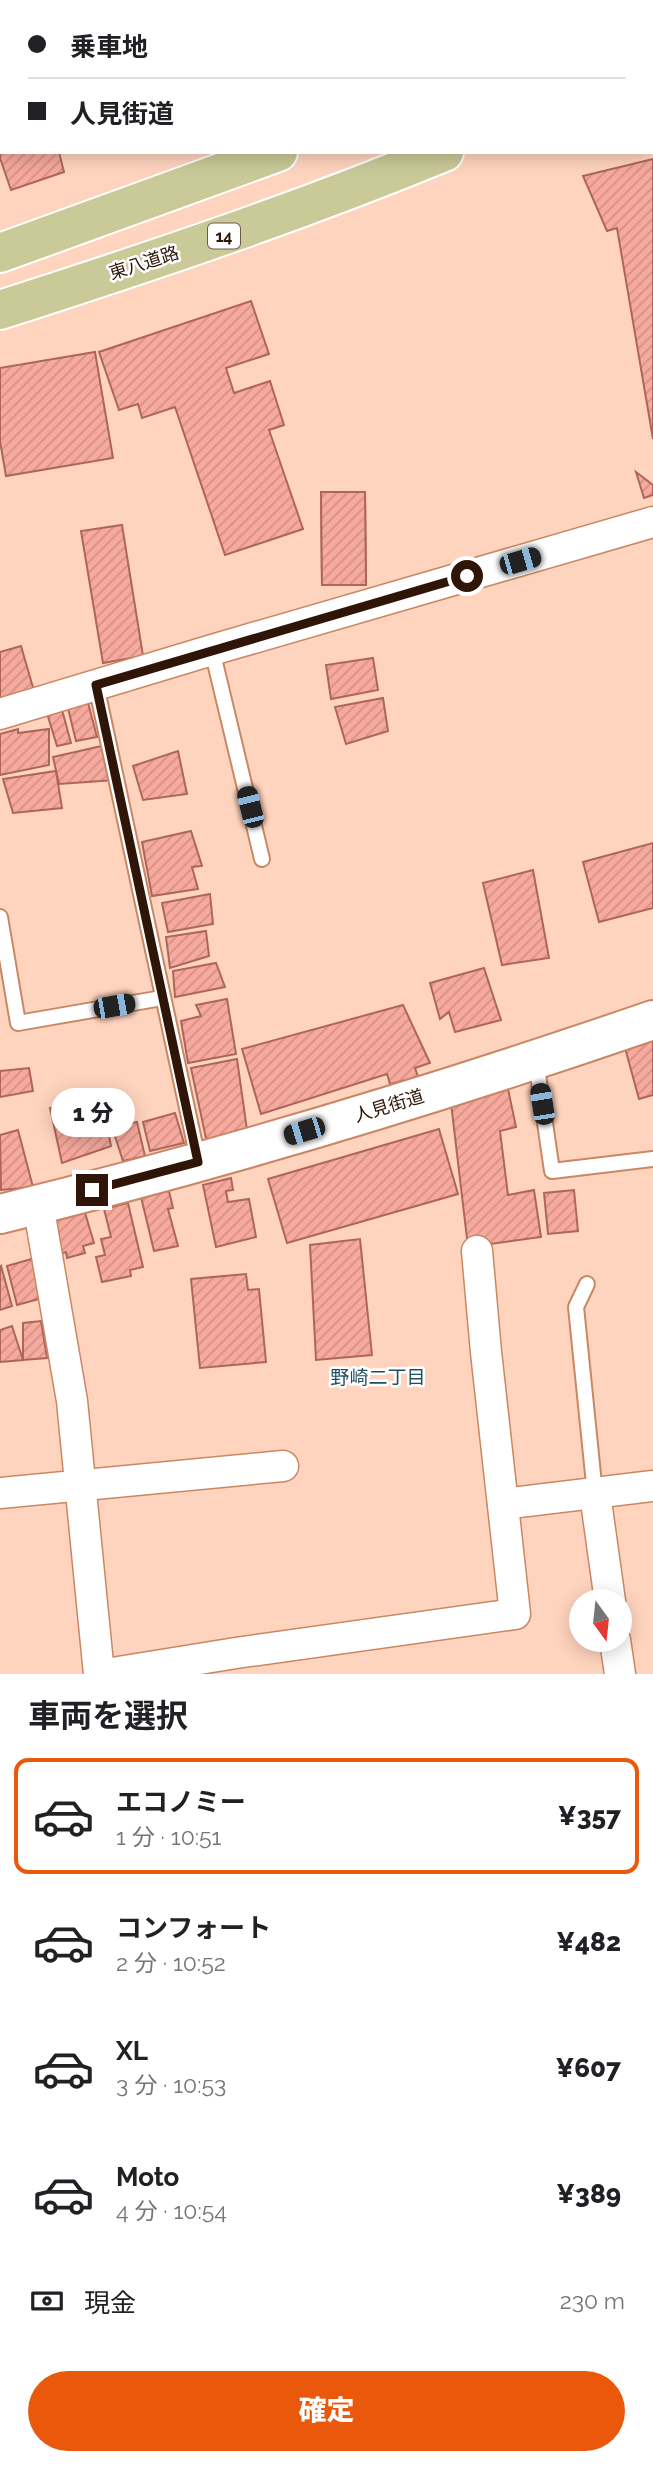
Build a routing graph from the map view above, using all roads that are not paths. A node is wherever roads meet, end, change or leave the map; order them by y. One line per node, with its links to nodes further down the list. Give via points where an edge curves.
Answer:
1 (272, 154): 3 (main road)
2 (438, 154): 4 (main road, 東八道路 / 14, via 172,255)
3 (0, 253)
4 (0, 310)
5 (653, 522): 6 (street)
6 (212, 650): 7 (street); 9 (lane)
7 (96, 685): 8 (street); 11 (lane)
8 (0, 714)
9 (262, 859)
10 (0, 917): 11 (lane, via 18,1023)
11 (162, 998): 15 (lane)
12 (653, 1020): 13 (main road, 人見街道)
13 (536, 1060): 14 (lane, via 552,1171); 15 (main road, 人見街道)
14 (653, 1159)
15 (198, 1162): 16 (main road, 人見街道)
16 (38, 1204): 17 (main road, 人見街道); 21 (street, via 72,1401)
17 (0, 1214)
18 (477, 1251): 25 (street)
19 (587, 1284): 24 (lane, via 576,1307)
20 (283, 1466): 21 (street)
21 (80, 1484): 23 (street); 29 (street)
22 (653, 1486): 24 (street)
23 (0, 1493)
24 (595, 1494): 25 (street); 26 (street)
25 (503, 1504): 28 (street, via 515,1614)
26 (608, 1589)
27 (617, 1652): 31 (street)
28 (237, 1663): 30 (street)
29 (99, 1674)
30 (106, 1674)
31 (620, 1674)

